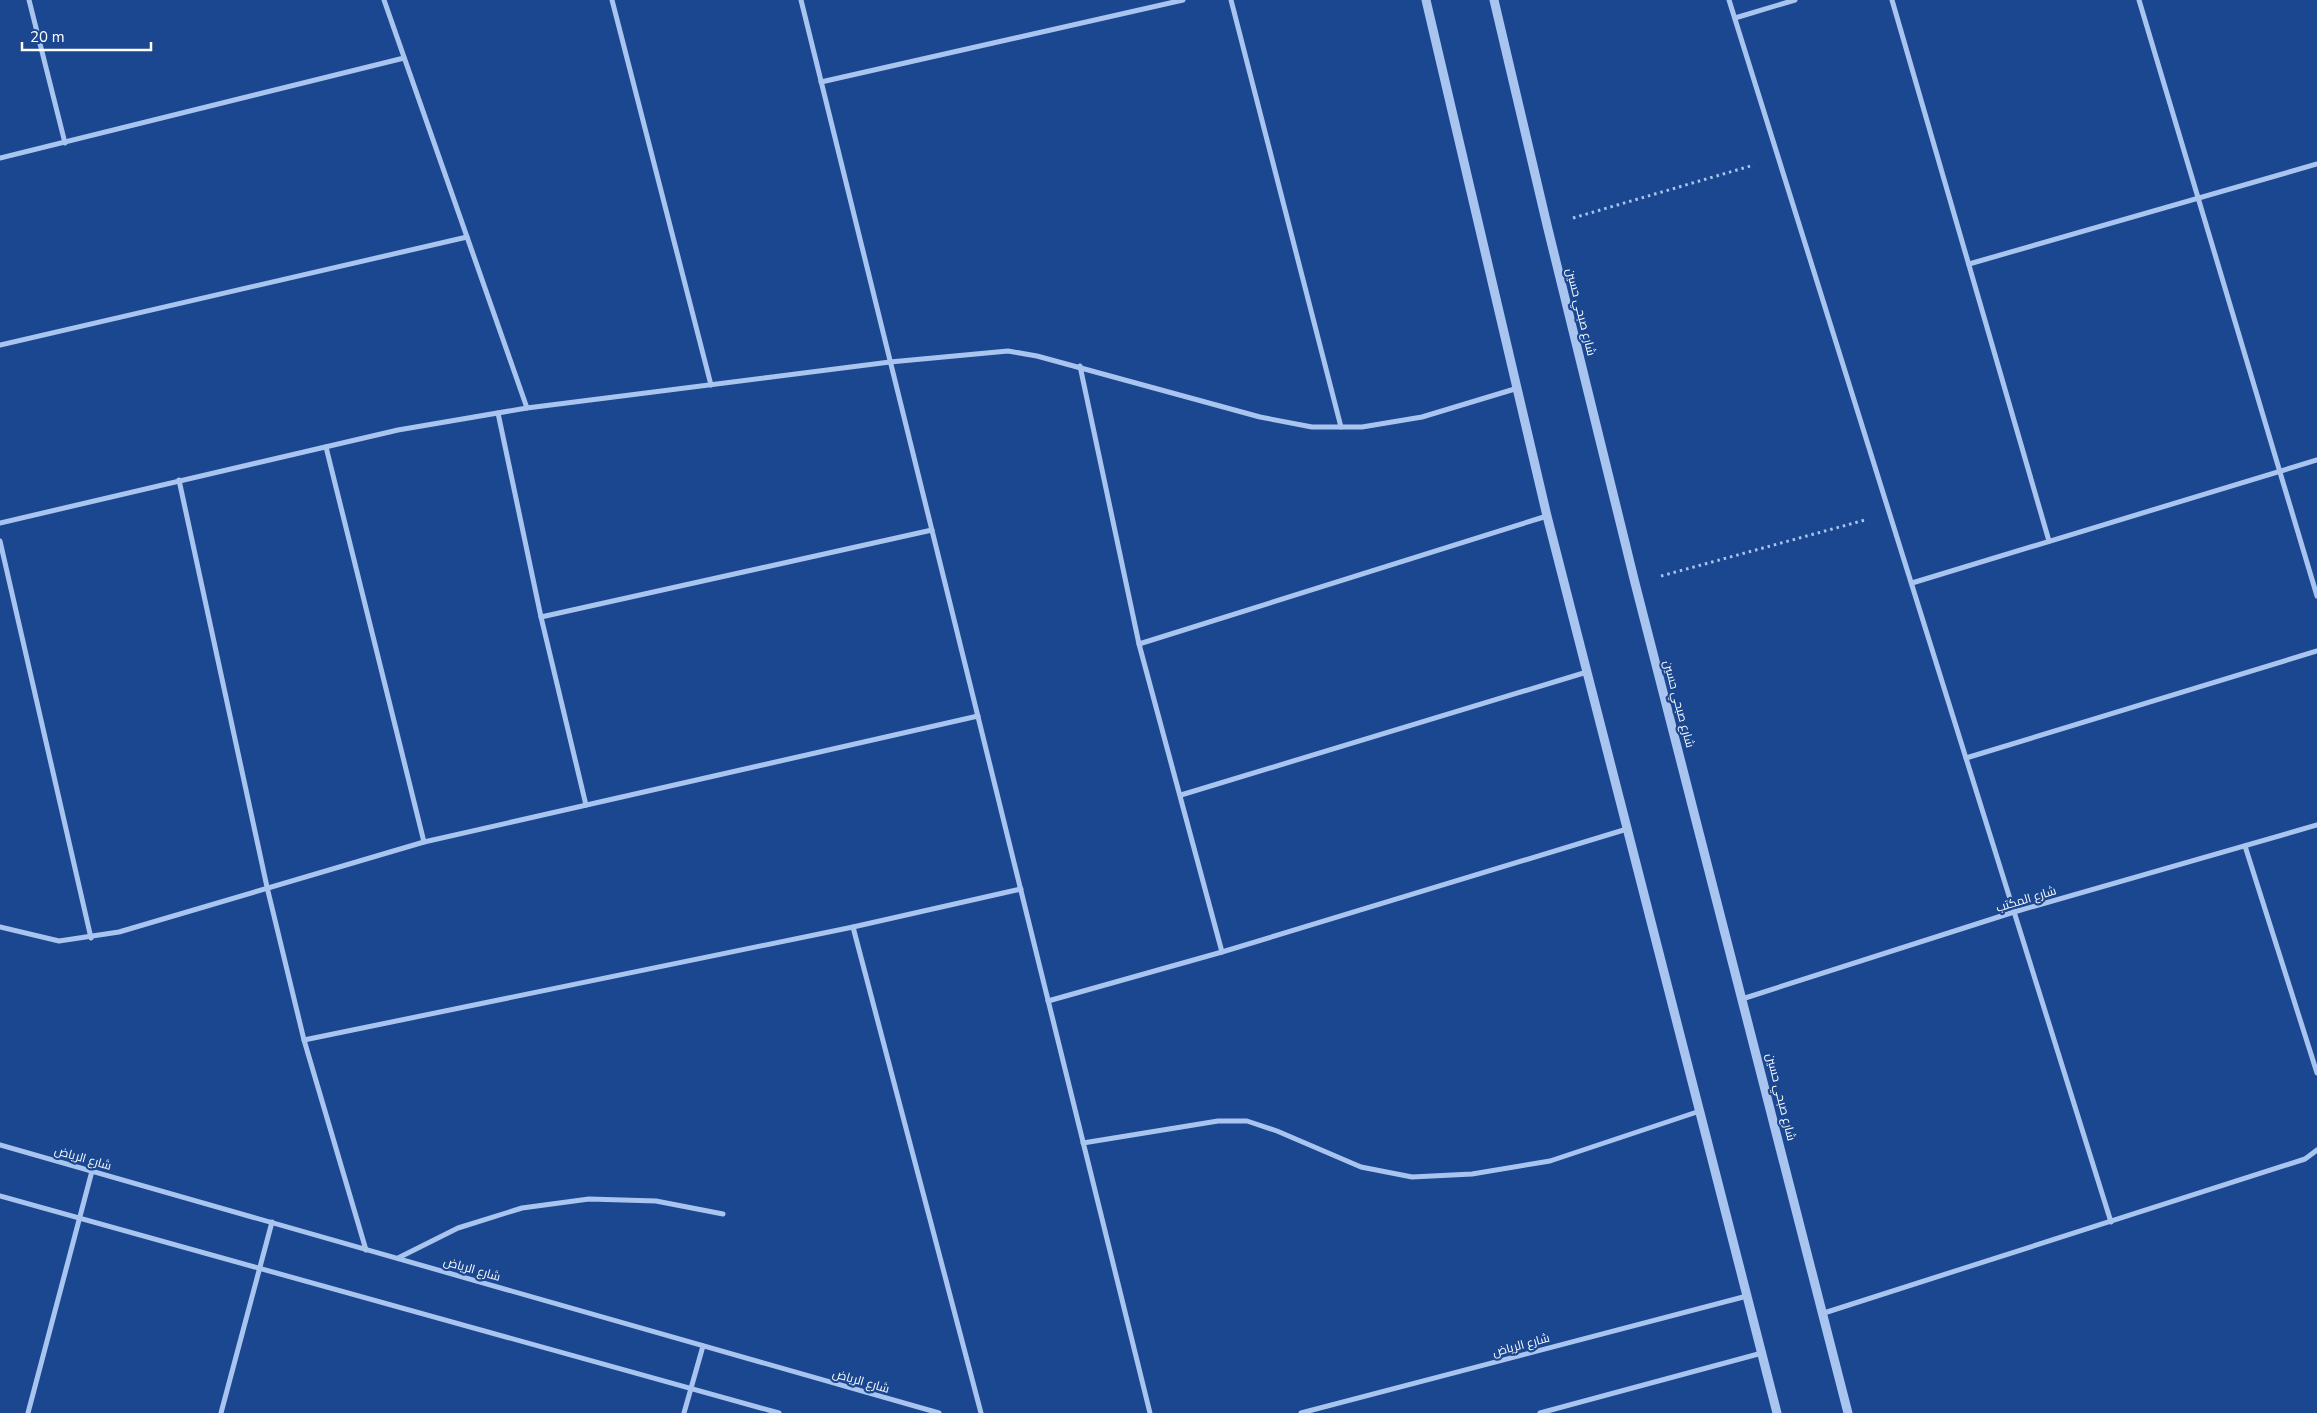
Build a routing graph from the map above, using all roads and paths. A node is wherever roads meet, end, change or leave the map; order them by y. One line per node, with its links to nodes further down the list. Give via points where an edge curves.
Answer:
1 (28, 0): 16 (street)
2 (384, 0): 14 (street)
3 (612, 0): 27 (street)
4 (801, 0): 15 (street)
5 (1183, 0): 15 (street)
6 (1231, 0): 31 (street)
7 (1426, 0): 28 (street)
8 (1494, 0): 21 (street, شارع صبحي حسين)
9 (1729, 0): 13 (street)
10 (1795, 0): 13 (street)
11 (1892, 0): 23 (street)
12 (2139, 0): 20 (street)
13 (1735, 18): 18 (street)
14 (404, 58): 16 (street); 22 (street)
15 (821, 82): 25 (street)
16 (66, 143): 17 (street)
17 (0, 158)
18 (1779, 158): 21 (path); 36 (street)
19 (2317, 164): 20 (street)
20 (2198, 198): 23 (street); 34 (street)
21 (1547, 225): 42 (street, شارع صبحي حسين)
22 (467, 237): 24 (street); 29 (street)
23 (1969, 264): 41 (street)
24 (0, 345)
25 (890, 362): 26 (street, via 1008,351); 27 (street); 39 (street)
26 (1080, 366): 31 (street, via 1260,418 1312,428); 46 (street)
27 (711, 385): 29 (street)
28 (1518, 388): 31 (street, via 1422,418 1362,428); 37 (street)
29 (527, 408): 30 (street)
30 (498, 413): 32 (street, via 398,430); 45 (street)
31 (1341, 428)
32 (326, 447): 35 (street); 55 (street)
33 (2317, 460): 34 (street)
34 (2280, 471): 41 (street); 44 (street)
35 (179, 480): 38 (street); 57 (street)
36 (1890, 514): 42 (path); 43 (street)
37 (1547, 516): 46 (street); 48 (street)
38 (0, 523)
39 (932, 530): 45 (street); 49 (street)
40 (0, 541): 62 (street)
41 (2049, 541): 43 (street)
42 (1635, 583): 64 (street, شارع صبحي حسين)
43 (1912, 583): 50 (street)
44 (2317, 596)
45 (541, 617): 52 (street)
46 (1139, 644): 51 (street)
47 (2317, 651): 50 (street)
48 (1587, 672): 51 (street); 54 (street)
49 (978, 716): 52 (street); 58 (street)
50 (1966, 758): 59 (street)
51 (1181, 796): 63 (street)
52 (586, 805): 55 (street)
53 (2317, 825): 56 (street, شارع المكتب)
54 (1627, 829): 63 (street); 68 (street)
55 (424, 842): 57 (street)
56 (2245, 846): 59 (street, شارع المكتب); 67 (street)
57 (267, 887): 62 (street); 66 (street)
58 (1021, 889): 61 (street); 65 (street)
59 (2014, 912): 64 (street, شارع المكتب); 77 (street)
60 (0, 926): 62 (street, via 59,941)
61 (854, 927): 66 (street); 91 (street)
62 (91, 938)
63 (1222, 952): 65 (street)
64 (1742, 999): 82 (street, شارع صبحي حسين)
65 (1048, 1001): 69 (street)
66 (304, 1040): 78 (street)
67 (2317, 1073)
68 (1700, 1111): 69 (street, via 1550,1161 1472,1174 1412,1177 1362,1167 1247,1121 1218,1121); 81 (street)
69 (1083, 1143): 92 (street)
70 (0, 1145): 72 (street, شارع الرياض)
71 (2317, 1150): 77 (street, via 2305,1159)
72 (92, 1171): 75 (street); 76 (street, شارع الرياض)
73 (0, 1196): 75 (street)
74 (723, 1214): 79 (street, via 656,1201 589,1199 522,1208 458,1228)
75 (80, 1218): 80 (street); 86 (street)
76 (272, 1222): 78 (street, شارع الرياض); 80 (street)
77 (2111, 1222): 82 (street)
78 (366, 1250): 79 (street, شارع الرياض)
79 (398, 1258): 83 (street, شارع الرياض)
80 (259, 1269): 85 (street); 87 (street)
81 (1747, 1296): 84 (street); 93 (street, شارع الرياض)
82 (1824, 1313): 96 (street, شارع صبحي حسين)
83 (703, 1346): 85 (street); 90 (street, شارع الرياض)
84 (1762, 1353): 94 (street); 95 (street)
85 (690, 1388): 88 (street); 89 (street)
86 (28, 1413)
87 (221, 1413)
88 (684, 1413)
89 (779, 1413)
90 (938, 1413)
91 (981, 1413)
92 (1150, 1413)
93 (1301, 1413)
94 (1540, 1413)
95 (1777, 1413)
96 (1848, 1413)

